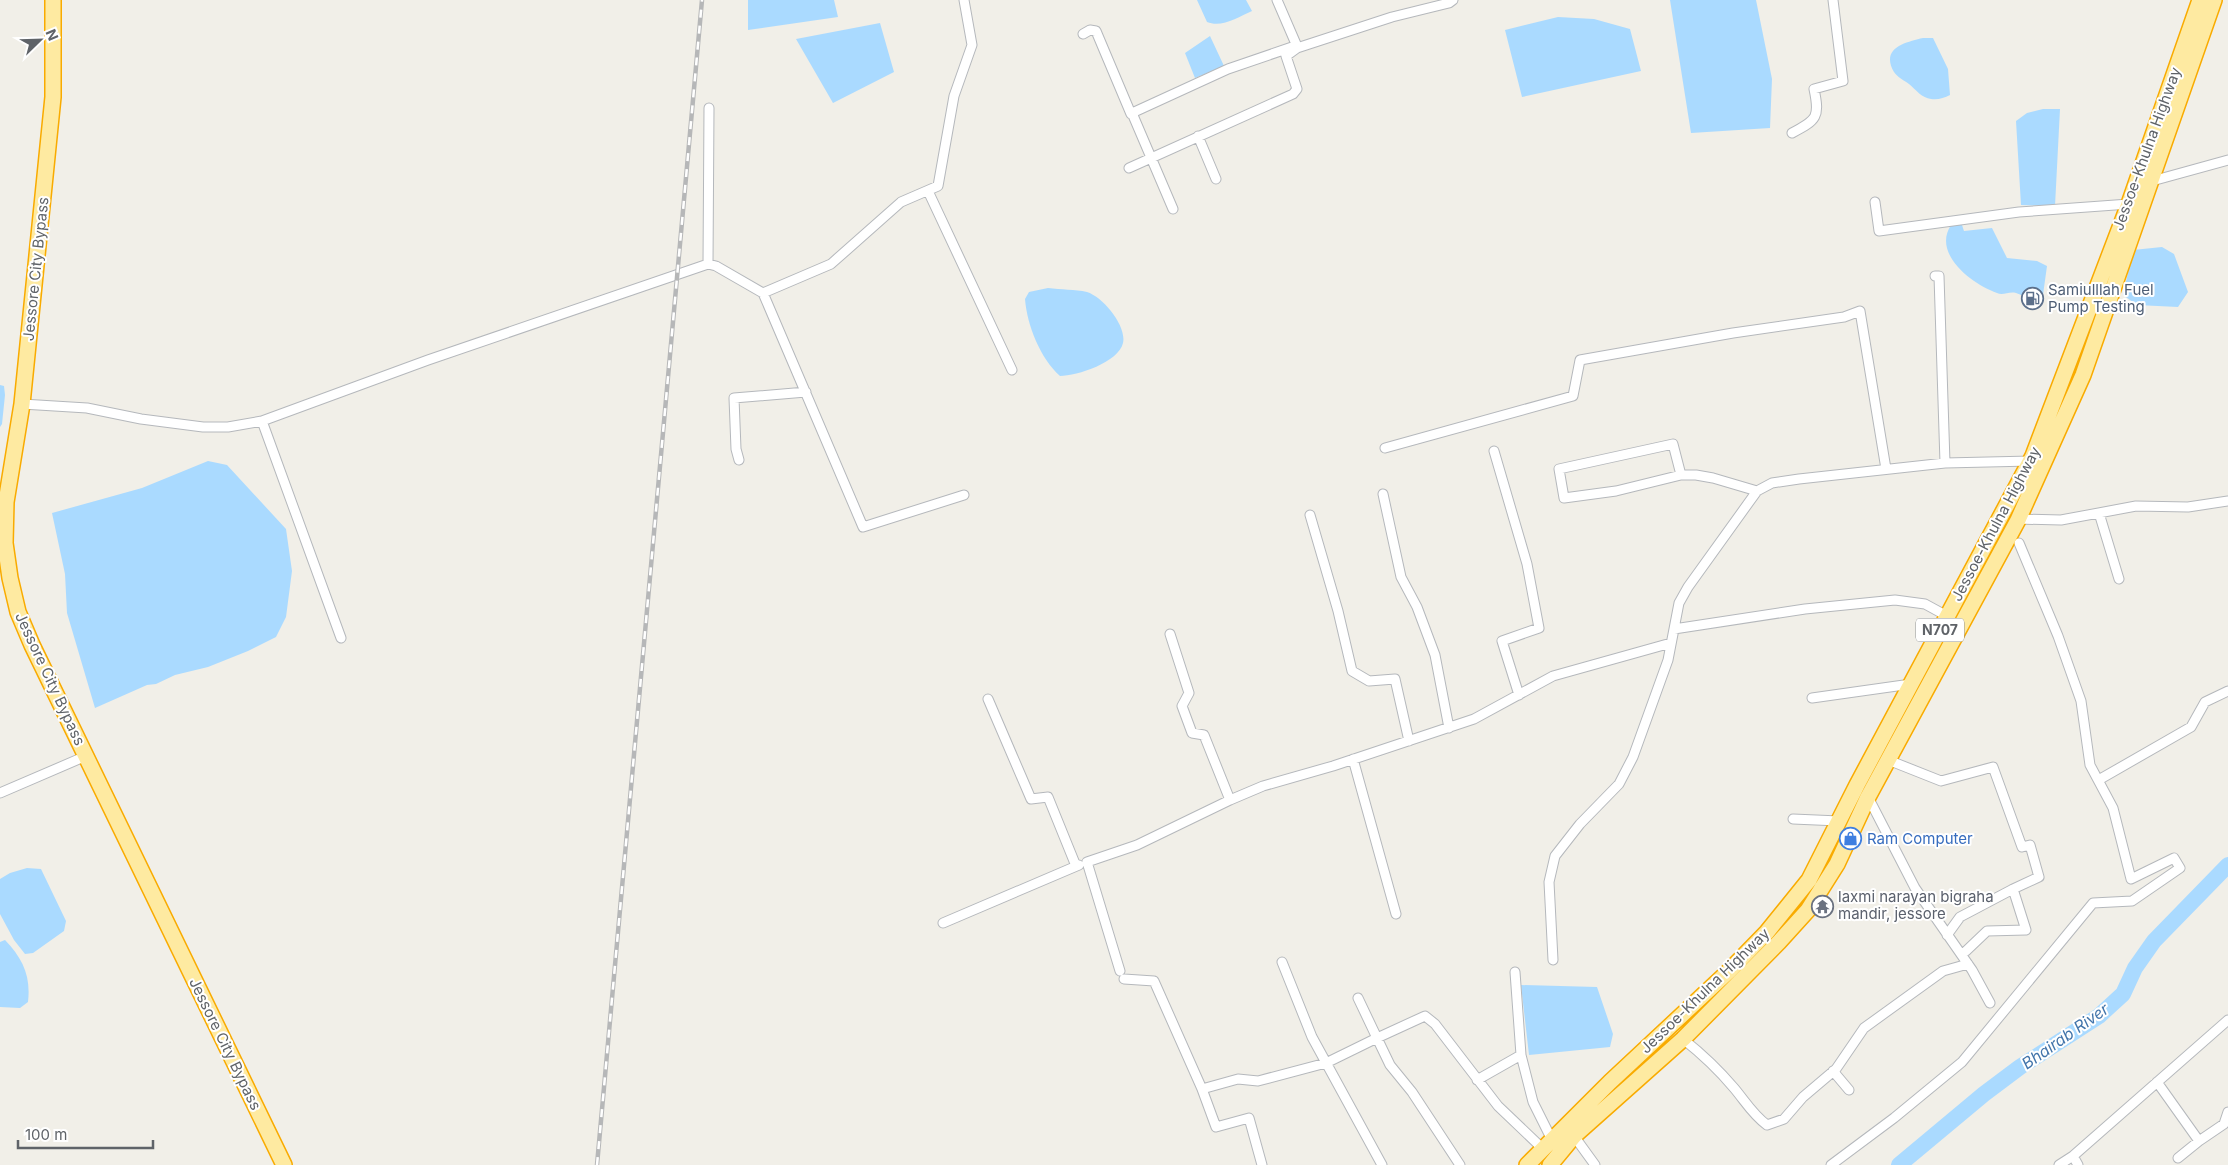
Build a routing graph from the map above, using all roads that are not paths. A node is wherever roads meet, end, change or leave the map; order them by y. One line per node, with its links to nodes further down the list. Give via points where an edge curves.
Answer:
1 (53, 0): 27 (highway, Jessore City Bypass, via 53,97)
2 (964, 0): 18 (street, via 972,45 954,96 938,186)
3 (1277, 0): 10 (street, via 1295,46 1228,69)
4 (1453, 0): 12 (street, via 1385,18 1297,48 1286,56 1297,89 1293,94)
5 (1833, 0): 11 (street, via 1843,80 1814,89 1818,108 1811,123)
6 (2200, 0): 20 (highway, Jessoe-Khulna Highway / N707)
7 (2214, 0): 17 (highway, Jessoe-Khulna Highway / N707)
8 (1083, 34): 10 (street, via 1096,31)
9 (709, 108): 22 (street)
10 (1131, 114): 13 (street)
11 (1792, 133)
12 (1198, 136): 13 (street); 16 (street)
13 (1151, 158): 15 (street); 21 (street)
14 (2228, 160): 17 (street)
15 (1128, 168)
16 (1216, 179)
17 (2152, 181): 44 (highway, Jessoe-Khulna Highway / N707, via 2083,375)
18 (928, 191): 24 (street, via 901,202 831,264); 25 (street)
19 (1875, 202): 20 (street, via 1879,232 2019,212)
20 (2129, 204): 32 (highway, Jessoe-Khulna Highway / N707)
21 (1173, 209)
22 (708, 264): 24 (street); 28 (street)
23 (1936, 276): 33 (street, via 1939,276)
24 (763, 293): 26 (street)
25 (1012, 370)
26 (806, 392): 31 (street, via 734,398); 38 (street, via 863,527)
27 (22, 404): 28 (street, via 87,408 203,427 228,427); 40 (highway, Jessore City Bypass)
28 (262, 421): 50 (street)
29 (1385, 448): 34 (street, via 1573,396 1580,360 1844,317 1860,311)
30 (1494, 451): 54 (street, via 1527,564 1539,628 1502,641)
31 (739, 460)
32 (2030, 461): 33 (street); 43 (highway, Jessoe-Khulna Highway / N707)
33 (1945, 463): 34 (street)
34 (1886, 469): 36 (street, via 1772,483)
35 (1681, 476): 35 (street, via 1616,491 1564,498 1559,469 1673,444); 36 (street, via 1713,478)
36 (1757, 491): 48 (street, via 1688,586 1679,603)
37 (1383, 494): 57 (street, via 1401,578 1435,655)
38 (964, 495)
39 (2228, 501): 41 (street, via 2188,506 2136,506)
40 (3, 502): 59 (highway, Jessore City Bypass, via 5,542 18,612)
41 (2099, 513): 44 (street, via 2061,520); 46 (street)
42 (1310, 514): 58 (street, via 1352,671 1369,681 1395,679)
43 (2000, 517): 44 (street); 47 (highway, Jessoe-Khulna Highway / N707)
44 (2018, 520): 61 (highway, Jessoe-Khulna Highway / N707)
45 (2019, 543): 105 (street, via 2081,701 2090,765 2112,808 2131,878 2174,858 2180,868 2132,901 2093,902 1962,1062)
46 (2119, 579)
47 (1948, 616): 48 (street, via 1925,604 1895,600 1805,609); 52 (highway, Jessoe-Khulna Highway / N707)
48 (1674, 629): 51 (street)
49 (1170, 634): 65 (street, via 1189,693 1182,706 1192,733 1204,735)
50 (341, 638)
51 (1671, 644): 54 (street, via 1553,676); 75 (street, via 1633,757 1619,784 1580,824 1555,856 1549,882)
52 (1911, 684): 55 (street); 67 (highway, Jessoe-Khulna Highway / N707)
53 (2228, 691): 62 (street, via 2205,702 2191,727)
54 (1519, 695): 57 (street, via 1474,719)
55 (1812, 698)
56 (988, 699): 69 (street, via 1031,799 1048,797)
57 (1449, 728): 58 (street)
58 (1409, 741): 60 (street)
59 (86, 756): 63 (street); 98 (highway, Jessore City Bypass)
60 (1353, 760): 65 (street, via 1263,786); 71 (street)
61 (1888, 760): 64 (highway, Jessoe-Khulna Highway / N707); 70 (street, via 1941,781 1993,767 2022,847 2030,845 2039,877)
62 (2102, 778)
63 (0, 793)
64 (1868, 797): 73 (street, via 1916,888); 83 (highway, Jessoe-Khulna Highway / N707, via 1846,847 1808,910)
65 (1230, 800): 68 (street, via 1138,845)
66 (1792, 819): 67 (street)
67 (1839, 822): 95 (highway, Jessoe-Khulna Highway / N707, via 1809,880 1767,932 1730,971)
68 (1087, 862): 69 (street); 89 (street, via 1122,975 1154,981)
69 (1076, 866): 72 (street)
70 (2013, 890): 73 (street, via 1960,917); 74 (street, via 2026,930 1988,931)
71 (1396, 914)
72 (943, 923)
73 (1947, 935): 77 (street)
74 (1966, 951)
75 (1553, 960)
76 (1282, 962): 85 (street)
77 (1968, 964): 80 (street); 86 (street, via 1943,971 1864,1028)
78 (1515, 972): 84 (street)
79 (1358, 998): 82 (street)
80 (1990, 1003)
81 (2228, 1020): 88 (street)
82 (1377, 1038): 85 (street); 87 (street, via 1425,1016); 101 (street, via 1390,1065 1412,1092)
83 (1683, 1039): 86 (street, via 1704,1055 1756,1118 1767,1125 1784,1119 1802,1097); 93 (highway, Jessoe-Khulna Highway / N707)
84 (1521, 1055): 87 (street); 92 (street, via 1533,1102)
85 (1326, 1063): 89 (street, via 1258,1081 1238,1079); 100 (street)
86 (1833, 1071): 90 (street)
87 (1477, 1080): 95 (street, via 1498,1106)
88 (2157, 1082): 94 (street); 96 (street)
89 (1202, 1089): 99 (street, via 1216,1127 1249,1118)
90 (1849, 1090)
91 (2228, 1112): 94 (street, via 2224,1124)
92 (1549, 1134)
93 (1574, 1136): 103 (highway, Jessoe-Khulna Highway / N707); 104 (street)
94 (2198, 1141): 97 (street)
95 (1542, 1148): 102 (highway, Jessoe-Khulna Highway / N707)
96 (2073, 1156): 106 (street); 107 (street)
97 (2178, 1158)
98 (284, 1165)
99 (1262, 1165)
100 (1382, 1165)
101 (1460, 1165)
102 (1527, 1165)
103 (1550, 1165)
104 (1595, 1165)
105 (1831, 1165)
106 (2059, 1165)
107 (2078, 1165)

